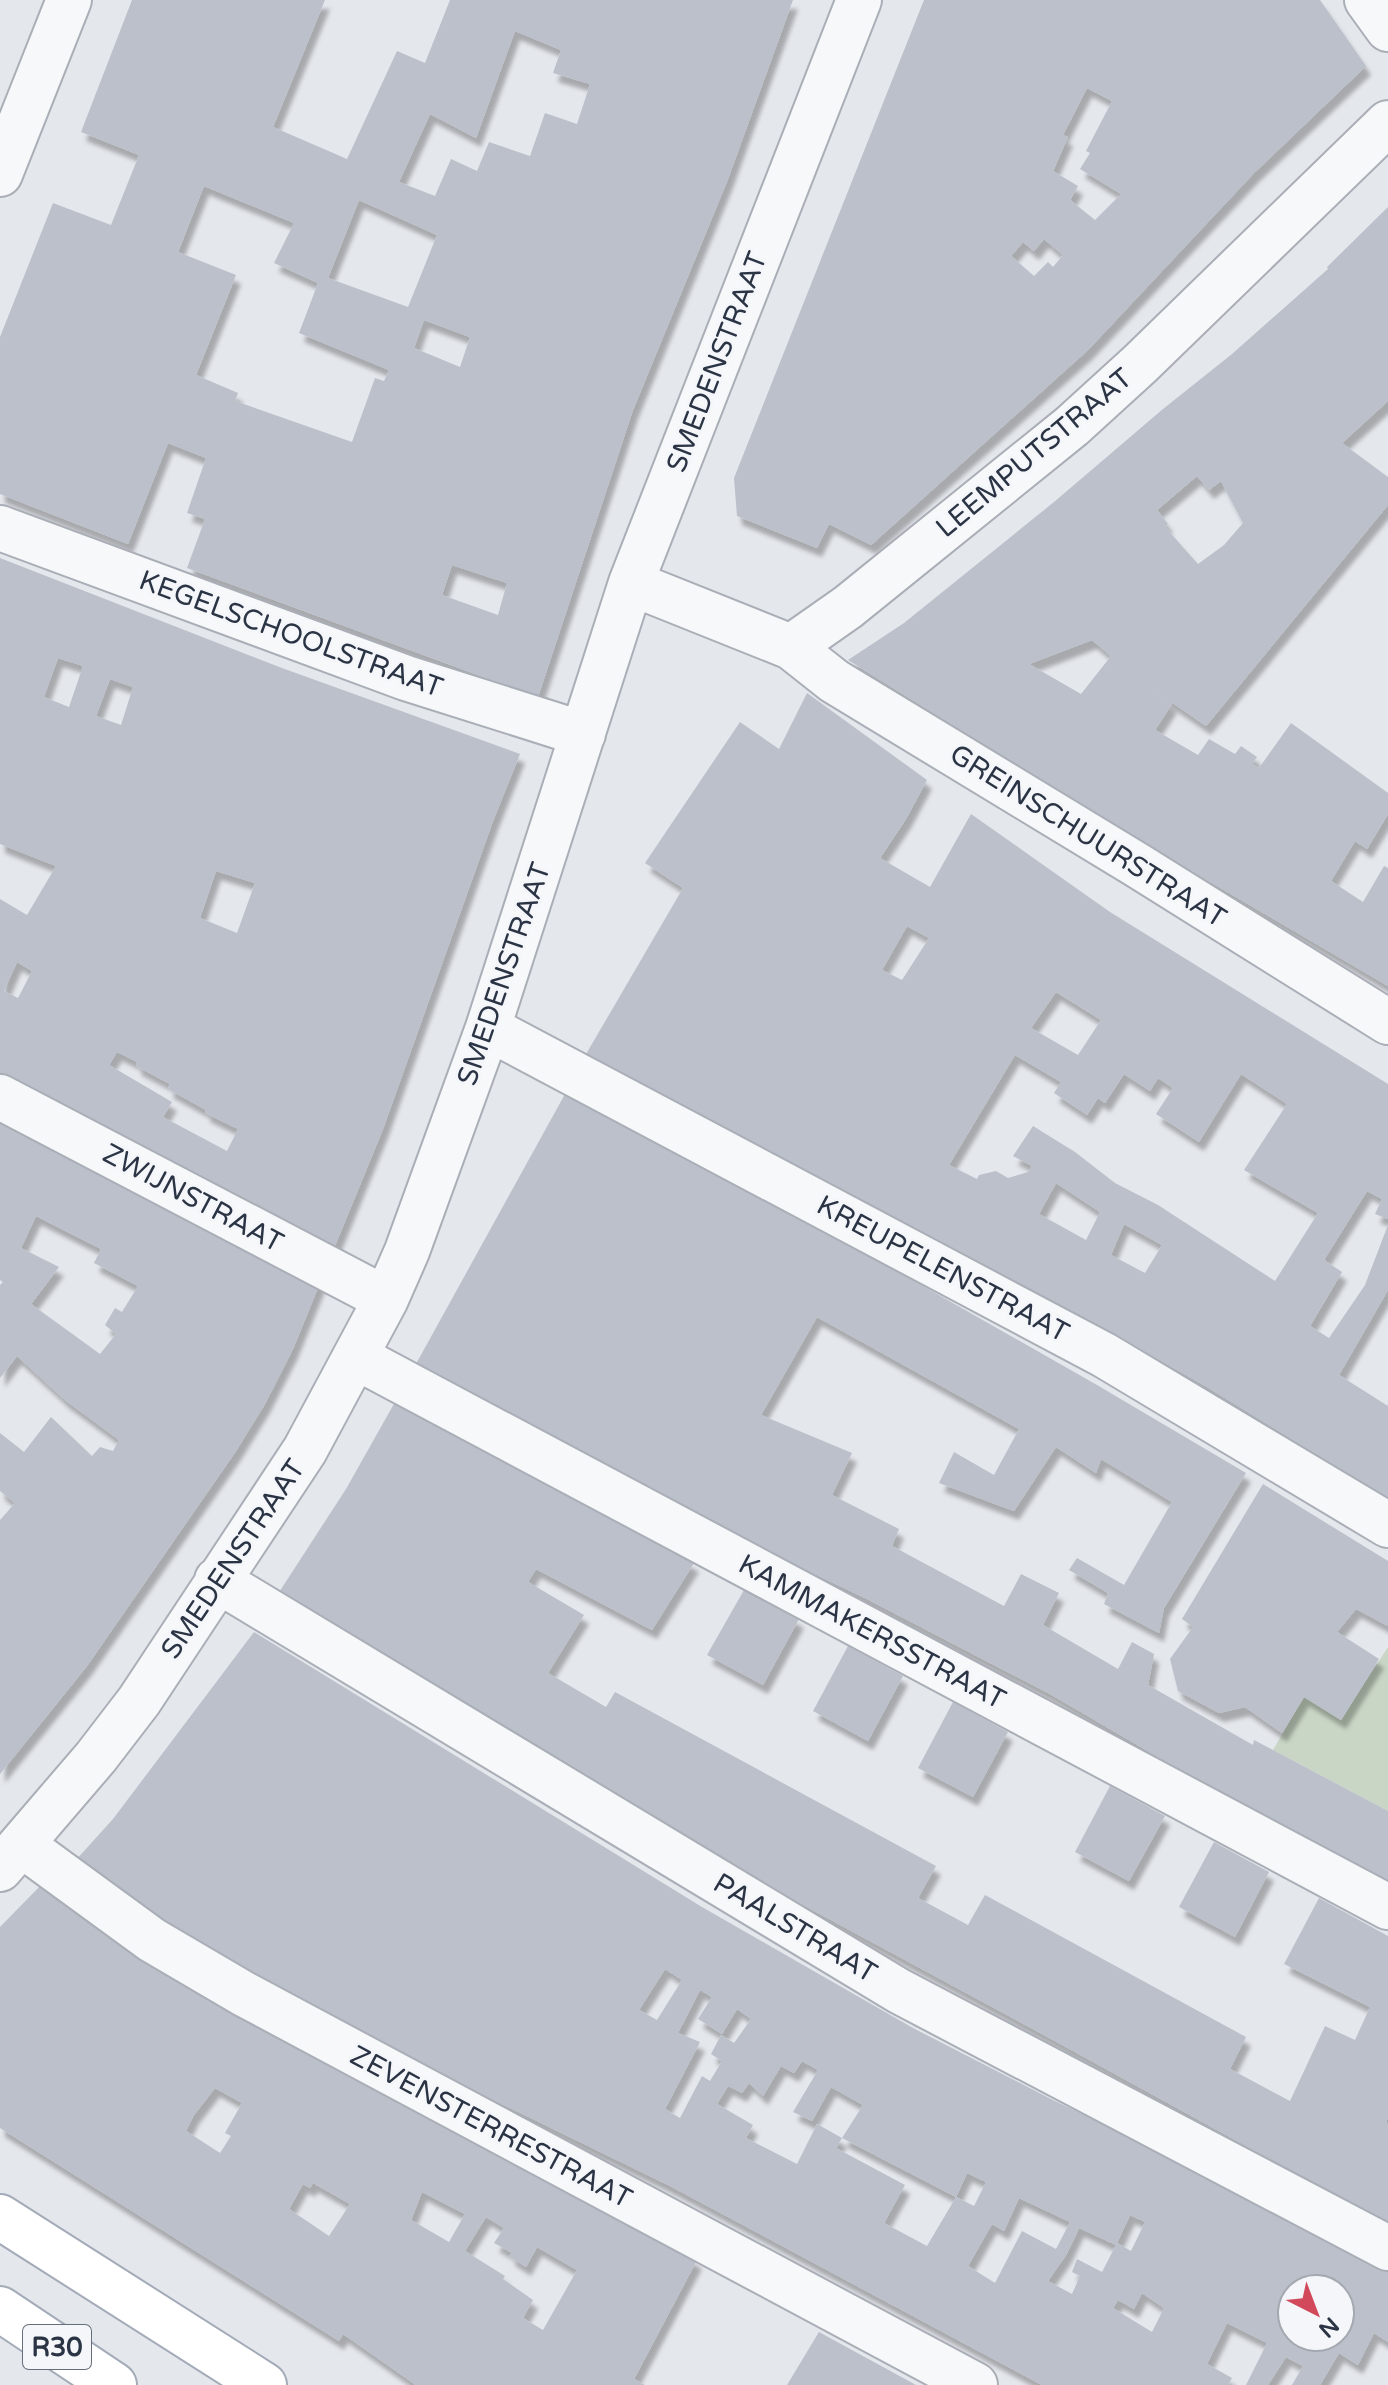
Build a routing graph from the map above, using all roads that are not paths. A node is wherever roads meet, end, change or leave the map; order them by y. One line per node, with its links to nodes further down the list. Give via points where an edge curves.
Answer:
1 (69, 0): 6 (street)
2 (859, 0): 8 (street, SMEDENSTRAAT)
3 (1367, 0): 4 (street)
4 (1388, 29)
5 (1388, 123): 9 (street, LEEMPUTSTRAAT, via 1072,426)
6 (0, 174)
7 (0, 528): 10 (street, KEGELSCHOOLSTRAAT, via 406,678)
8 (631, 583): 9 (street); 10 (street, SMEDENSTRAAT)
9 (791, 647): 11 (street, GREINSCHUURSTRAAT, via 834,681)
10 (583, 734): 12 (street, SMEDENSTRAAT)
11 (1388, 1022)
12 (488, 1028): 14 (street, SMEDENSTRAAT); 16 (street, KREUPELENSTRAAT, via 1104,1355)
13 (0, 1097): 14 (street, ZWIJNSTRAAT)
14 (386, 1299): 15 (street, SMEDENSTRAAT)
15 (356, 1357): 17 (street, SMEDENSTRAAT, via 271,1505); 19 (street, KAMMAKERSSTRAAT)
16 (1388, 1525)
17 (217, 1580): 18 (street, SMEDENSTRAAT, via 139,1701); 21 (street, PAALSTRAAT, via 899,1991)
18 (11, 1857): 25 (street, ZEVENSTERRESTRAAT, via 244,1994)
19 (1388, 1907)
20 (0, 2217): 24 (main road)
21 (1388, 2248)
22 (0, 2309): 23 (main road, R30)
23 (114, 2385)
24 (264, 2385)
25 (975, 2385)

